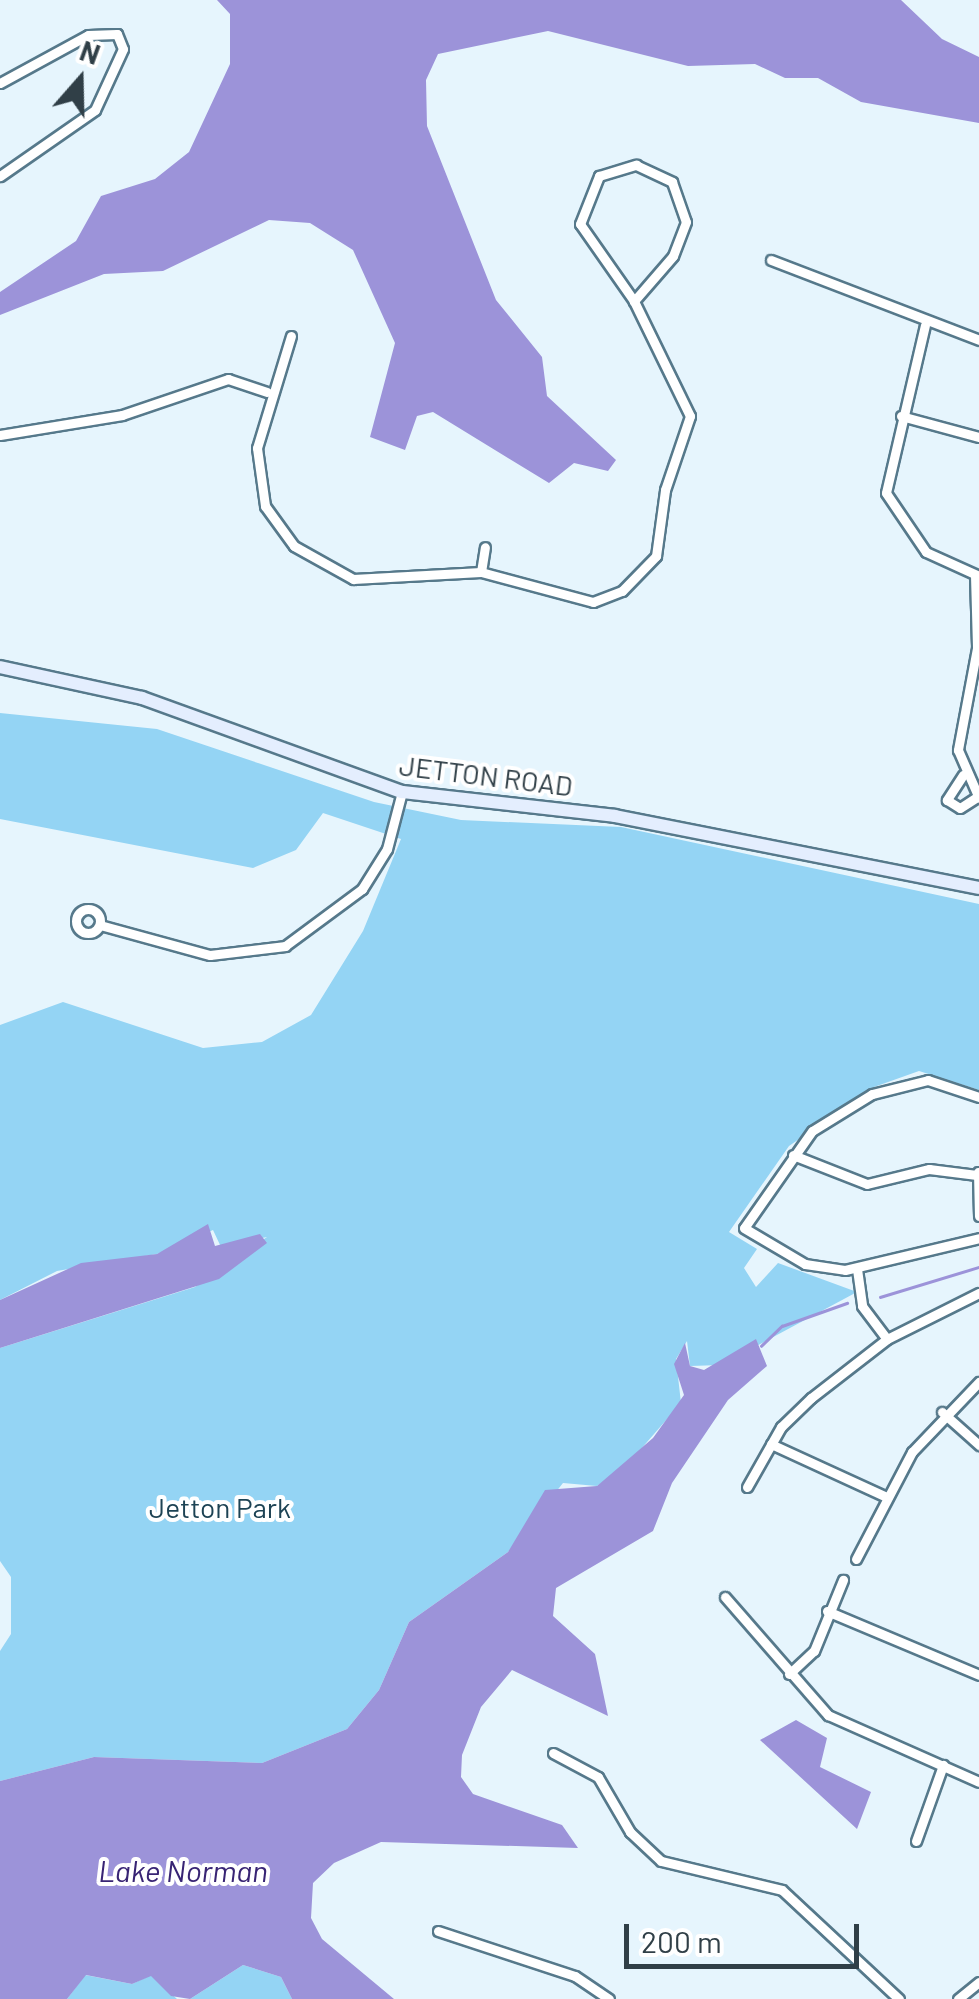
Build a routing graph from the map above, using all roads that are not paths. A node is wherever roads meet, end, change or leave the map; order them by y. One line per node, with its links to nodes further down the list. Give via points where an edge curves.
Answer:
1 (0, 83): 2 (street, via 88,35 117,34 123,49 95,110)
2 (0, 176)
3 (771, 260): 5 (street)
4 (634, 302): 4 (street, via 673,256 686,222 672,182 626,165 592,183 580,224 586,247); 13 (street, via 689,406 654,561 622,591 594,602)
5 (925, 325): 7 (street); 9 (street)
6 (291, 336): 8 (street, via 285,370)
7 (979, 340)
8 (268, 392): 10 (street, via 228,379 122,414); 13 (street, via 259,485 294,546 353,579)
9 (901, 416): 11 (street); 14 (street, via 885,479 892,508 926,552)
10 (0, 435)
11 (979, 437)
12 (484, 547): 13 (street)
13 (481, 572)
14 (977, 575): 16 (street)
15 (0, 667): 18 (street, JETTON ROAD, via 142,698)
16 (975, 688): 17 (street)
17 (963, 775): 19 (street); 19 (street, via 947,800 960,808)
18 (402, 792): 20 (street, JETTON ROAD, via 615,816); 21 (street, via 370,879 341,911 285,946 210,956)
19 (978, 798)
20 (979, 888)
21 (100, 924)
22 (979, 1097): 23 (street, via 928,1080 891,1085 812,1131)
23 (793, 1155): 24 (street, via 867,1184 929,1169); 27 (street, via 744,1228 804,1264)
24 (978, 1172): 25 (street)
25 (979, 1216)
26 (979, 1238): 27 (street)
27 (857, 1269): 29 (street, via 862,1306)
28 (979, 1294): 29 (street)
29 (887, 1339): 32 (street, via 799,1409)
30 (979, 1382): 31 (street)
31 (942, 1412): 33 (street); 35 (street)
32 (771, 1444): 34 (street); 35 (street)
33 (979, 1445)
34 (747, 1487)
35 (887, 1496): 36 (street)
36 (856, 1559)
37 (842, 1580): 39 (street)
38 (724, 1598): 40 (street)
39 (828, 1611): 40 (street, via 814,1651); 41 (street)
40 (789, 1674): 43 (street, via 828,1716)
41 (979, 1675)
42 (553, 1753): 49 (street, via 598,1777 630,1832 660,1861 782,1890)
43 (943, 1765): 44 (street); 45 (street)
44 (979, 1782)
45 (916, 1841)
46 (438, 1931): 48 (street, via 582,1979)
47 (979, 1982): 50 (street)
48 (610, 1999)
49 (899, 1999)
50 (958, 1999)

